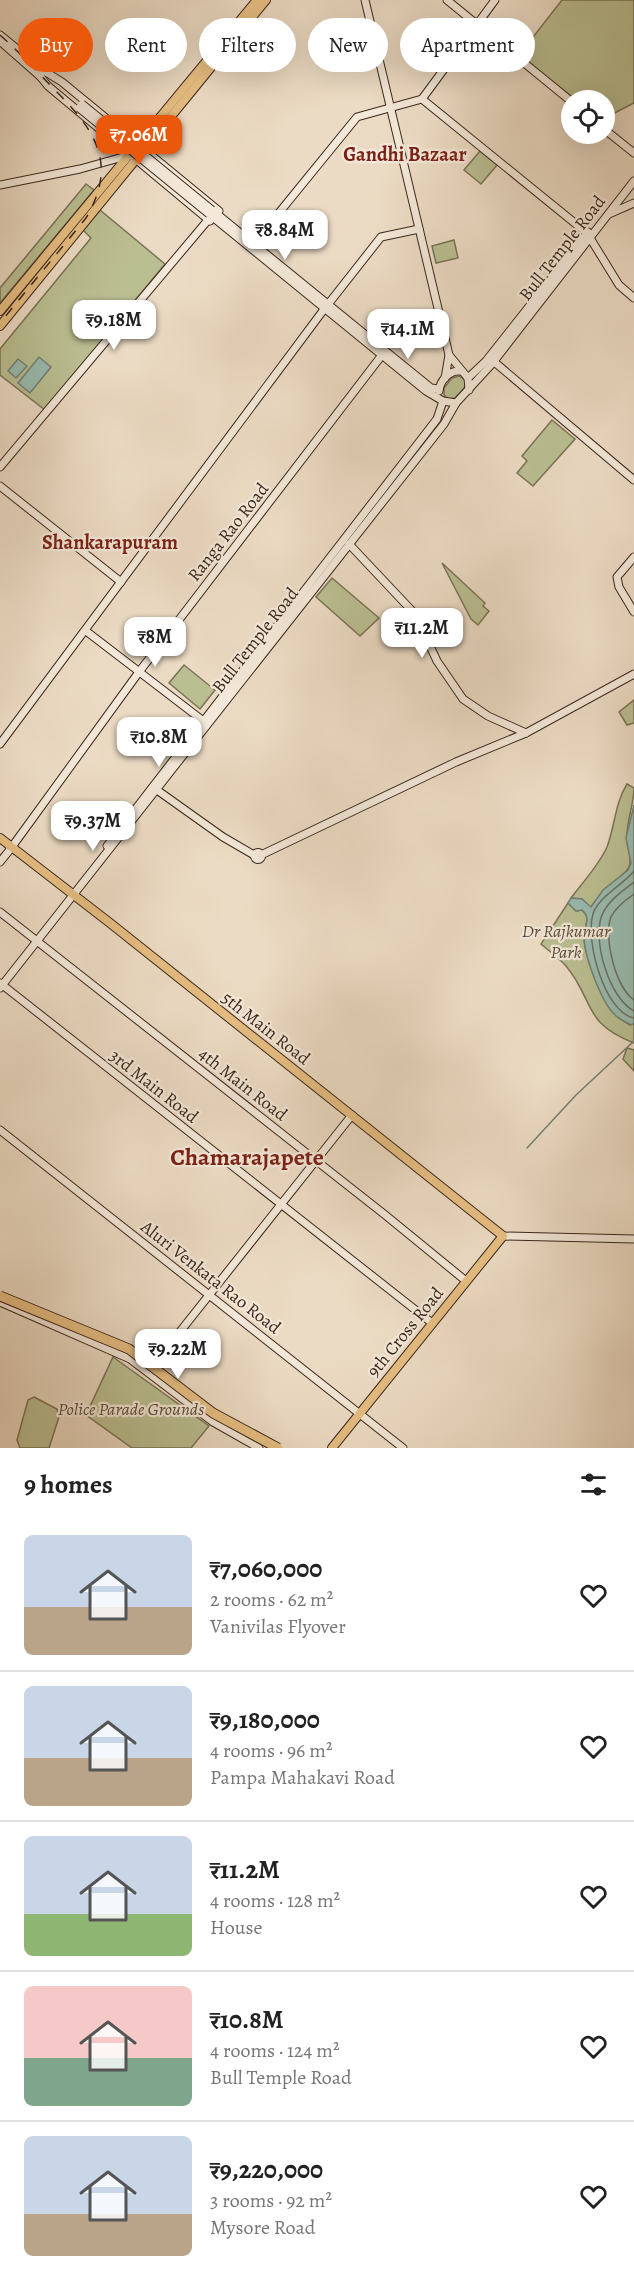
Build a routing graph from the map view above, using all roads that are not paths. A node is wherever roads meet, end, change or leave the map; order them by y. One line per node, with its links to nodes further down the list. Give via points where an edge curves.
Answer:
1 (251, 0): 7 (main road)
2 (257, 0): 7 (main road)
3 (268, 0): 7 (main road)
4 (365, 0): 19 (street)
5 (447, 0): 8 (street)
6 (495, 0): 9 (street)
7 (250, 14): 20 (main road); 23 (main road)
8 (470, 18)
9 (482, 18)
10 (0, 35): 12 (street)
11 (0, 41): 13 (street)
12 (18, 52)
13 (18, 55)
14 (40, 72): 21 (street, via 62,82); 25 (street, via 48,86); 30 (street, bridge)
15 (442, 72): 18 (street)
16 (535, 72): 17 (street)
17 (561, 93)
18 (422, 99): 19 (street); 33 (street)
19 (391, 108): 32 (street); 34 (street, via 357,117)
20 (149, 132): 21 (main road); 23 (main road)
21 (125, 134): 23 (street)
22 (615, 138): 24 (street)
23 (142, 147): 25 (main road); 34 (street)
24 (634, 153)
25 (133, 157): 28 (street); 30 (street); 37 (main road); 38 (main road)
26 (634, 174): 33 (street, Bull Temple Road)
27 (634, 182): 31 (street, Bull Temple Road)
28 (0, 185)
29 (634, 203): 31 (street)
30 (210, 215): 34 (street); 48 (street)
31 (607, 215): 33 (street, Bull Temple Road)
32 (419, 230): 36 (street, via 381,237); 40 (street)
33 (588, 235): 35 (street, via 619,285); 41 (street, Bull Temple Road)
34 (256, 246): 36 (street)
35 (634, 298)
36 (326, 307): 39 (street); 46 (street); 53 (street)
37 (0, 311)
38 (0, 326)
39 (382, 355): 46 (street, via 428,393); 56 (street, Ranga Rao Road)
40 (449, 356): 42 (street); 43 (street)
41 (490, 361): 44 (street, Bull Temple Road); 45 (street, Bull Temple Road); 49 (street)
42 (460, 371): 43 (street); 44 (street)
43 (446, 378): 46 (street)
44 (468, 378): 45 (street)
45 (469, 390): 47 (street)
46 (441, 396): 47 (street); 58 (street, Bull Temple Road, via 437,419)
47 (456, 402): 51 (street, Bull Temple Road, via 444,424)
48 (0, 468)
49 (634, 480)
50 (0, 486): 53 (street)
51 (349, 544): 58 (street, Bull Temple Road); 59 (street, via 415,614 436,661 462,699)
52 (634, 556): 54 (street, via 617,577)
53 (122, 582): 55 (street)
54 (634, 612)
55 (86, 631): 56 (street); 60 (street)
56 (140, 672): 58 (street); 64 (street, Ranga Rao Road)
57 (634, 674): 59 (street)
58 (206, 723): 61 (street, Bull Temple Road); 66 (street, Bull Temple Road)
59 (526, 733): 61 (street, via 258,855 224,837)
60 (0, 744)
61 (157, 790): 66 (street, Bull Temple Road)
62 (0, 833): 64 (main road)
63 (0, 838): 64 (main road)
64 (13, 846): 65 (street, Ranga Rao Road); 66 (main road, 5th Main Road)
65 (0, 862)
66 (73, 895): 68 (street); 70 (main road, 5th Main Road)
67 (0, 912): 68 (street, 4th Main Road)
68 (37, 941): 69 (street); 72 (street, 4th Main Road)
69 (1, 986): 73 (street, 3rd Main Road)
70 (352, 1115): 72 (street); 74 (main road, 5th Main Road)
71 (0, 1130): 77 (street, Aluri Venkata Rao Road)
72 (316, 1160): 73 (street); 76 (street, 4th Main Road)
73 (281, 1205): 77 (street); 79 (street, 3rd Main Road)
74 (503, 1236): 75 (street); 76 (main road, 9th Cross Road)
75 (634, 1239)
76 (466, 1281): 79 (main road, 9th Cross Road)
77 (210, 1295): 80 (street); 82 (street, Aluri Venkata Rao Road)
78 (0, 1298): 80 (street, via 113,1338); 81 (street, via 111,1349); 84 (highway, bridge, via 120,1348 212,1417); 85 (highway, bridge, via 129,1349 213,1413)
79 (432, 1323): 82 (main road, 9th Cross Road)
80 (153, 1364): 81 (street); 86 (street, via 221,1416)
81 (147, 1372): 83 (street, via 213,1422)
82 (359, 1412): 87 (main road, 9th Cross Road); 88 (street, Aluri Venkata Rao Road)
83 (259, 1448)
84 (272, 1448)
85 (278, 1448)
86 (285, 1448)
87 (332, 1448)
88 (403, 1448)

